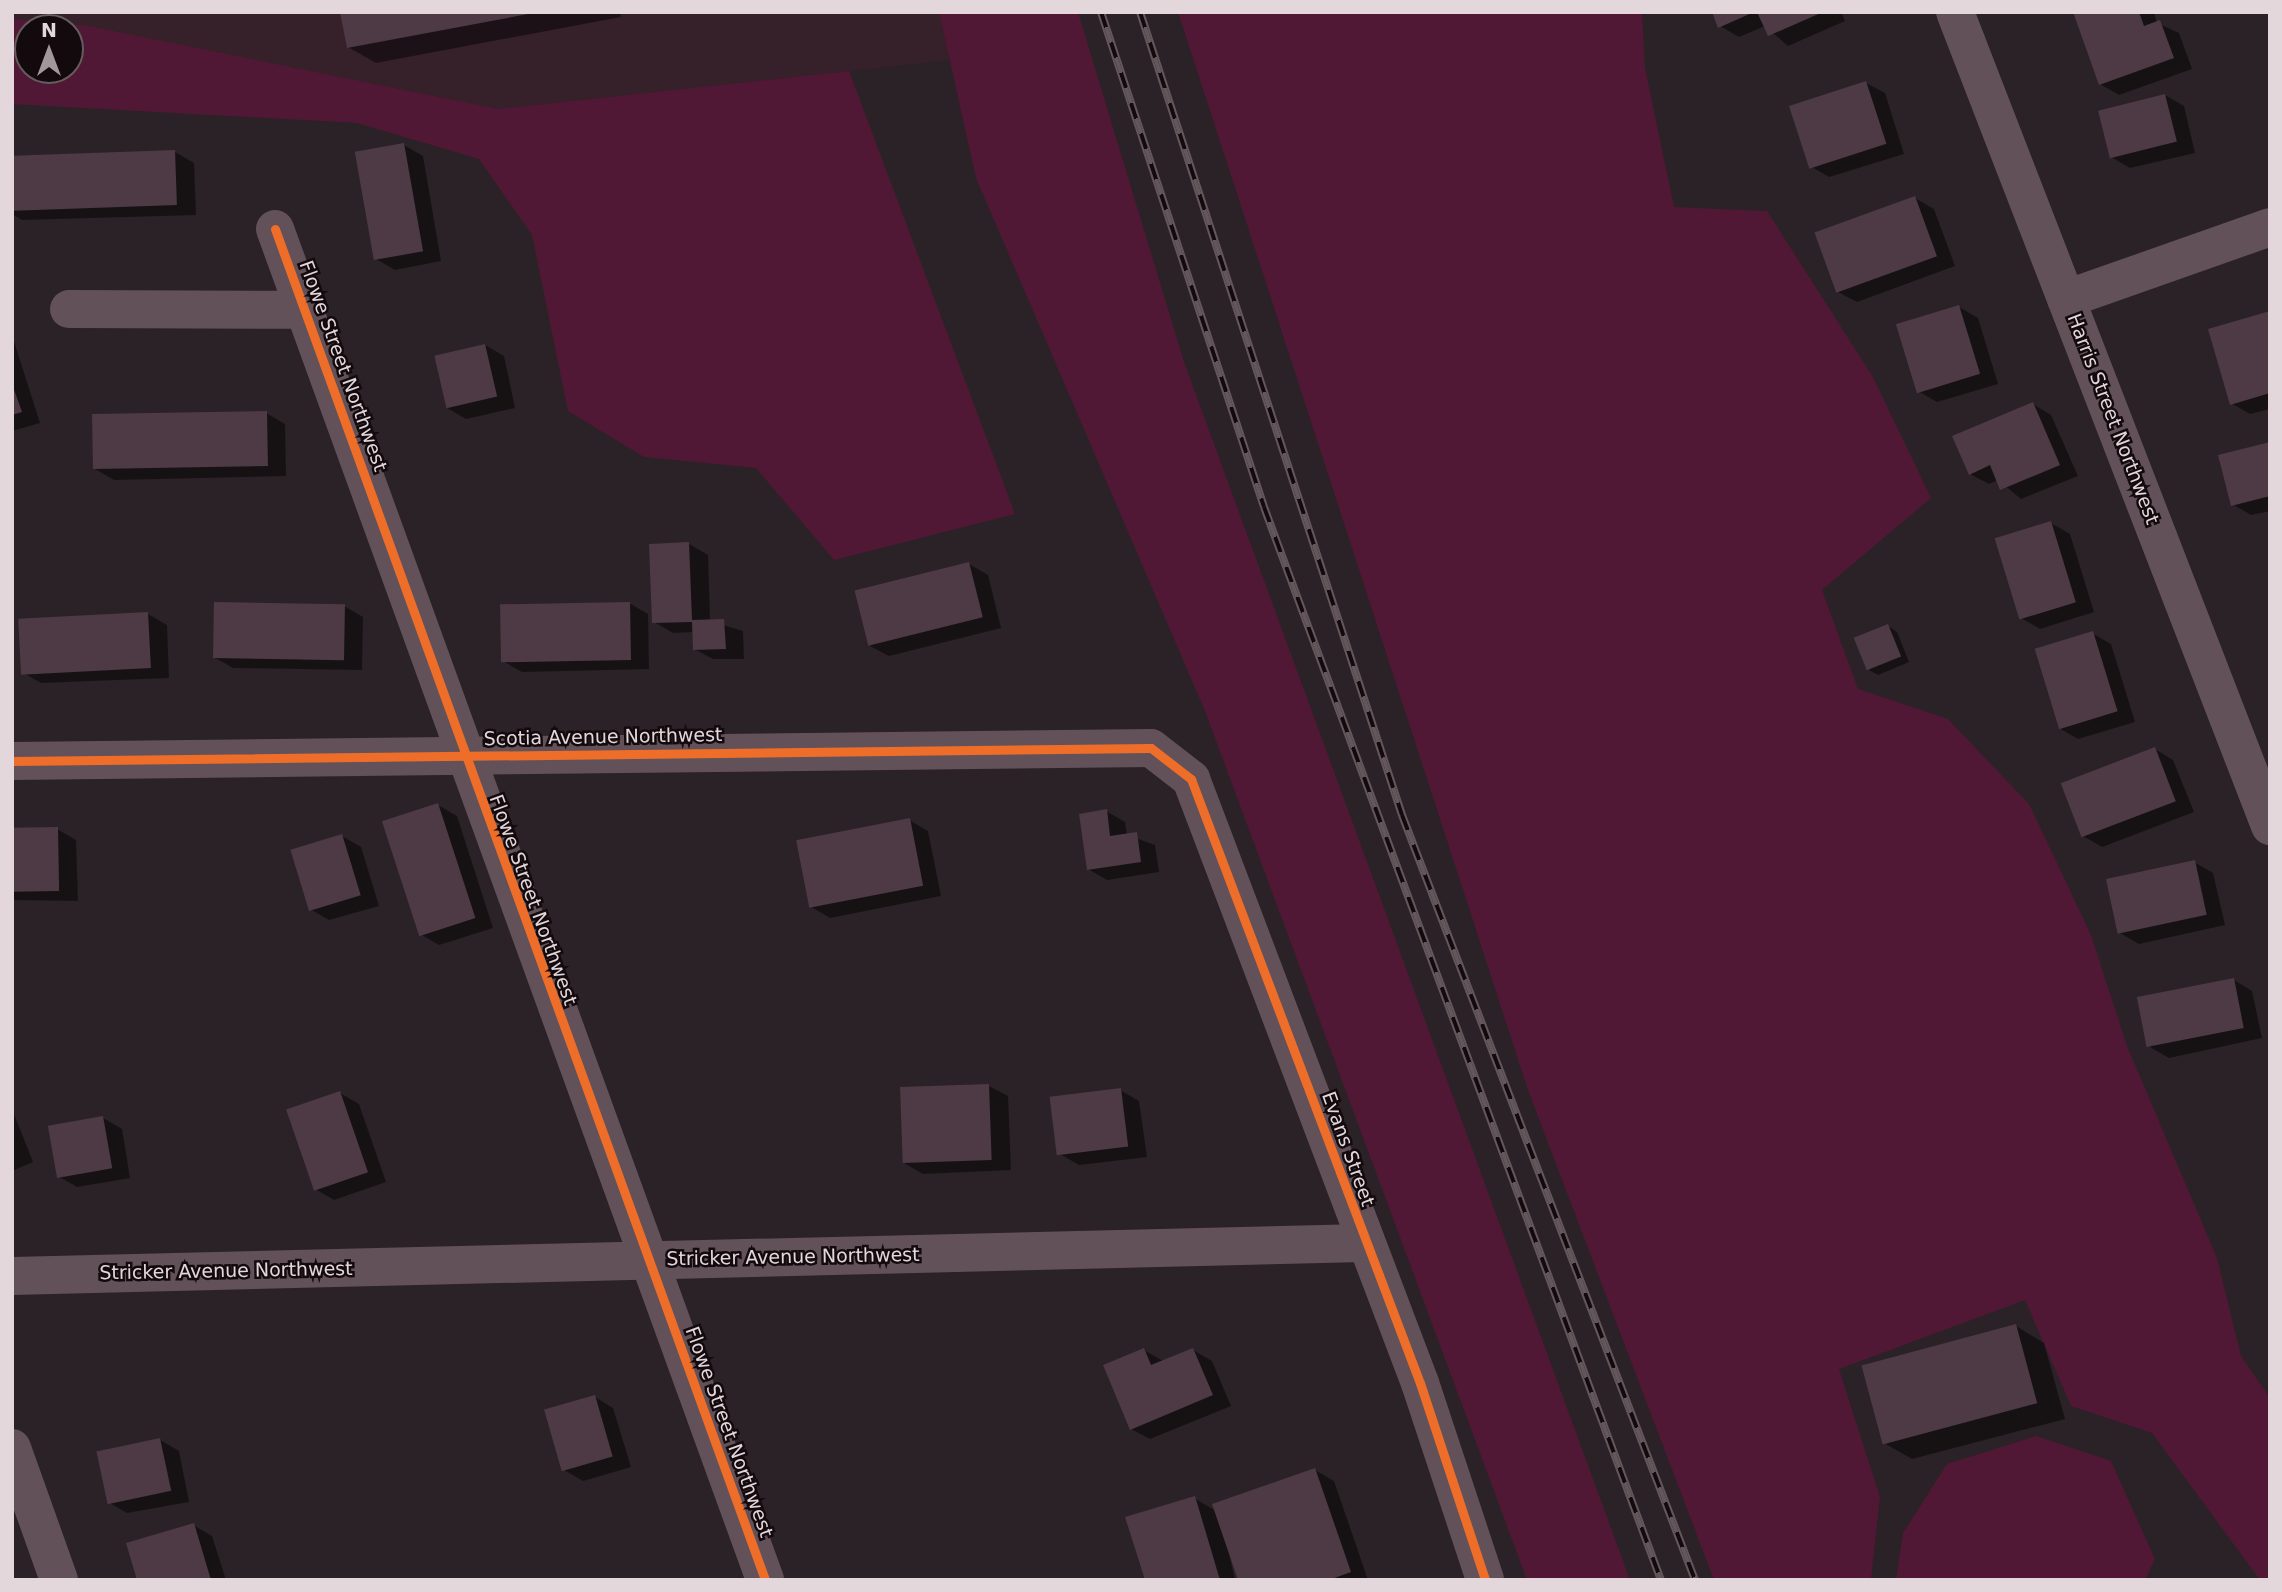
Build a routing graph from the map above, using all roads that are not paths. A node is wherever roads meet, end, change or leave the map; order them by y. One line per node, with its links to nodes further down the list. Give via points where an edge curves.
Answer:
1 (1955, 12): 4 (street, Harris Street Northwest)
2 (2270, 227): 4 (street)
3 (275, 229): 6 (street, Flowe Street Northwest)
4 (2066, 299): 10 (street, Harris Street Northwest)
5 (69, 309): 6 (street)
6 (305, 310): 8 (street, Flowe Street Northwest)
7 (1151, 748): 8 (street, Scotia Avenue Northwest); 11 (street, Evans Street, via 1191,779)
8 (462, 756): 9 (street, Scotia Avenue Northwest); 12 (street, Flowe Street Northwest)
9 (12, 761)
10 (2270, 827)
11 (1364, 1243): 12 (street, Stricker Avenue Northwest); 17 (street, Evans Street, via 1420,1383)
12 (647, 1261): 13 (street, Stricker Avenue Northwest); 16 (street, Flowe Street Northwest)
13 (12, 1276)
14 (12, 1448): 15 (street)
15 (60, 1580)
16 (765, 1580)
17 (1485, 1580)

